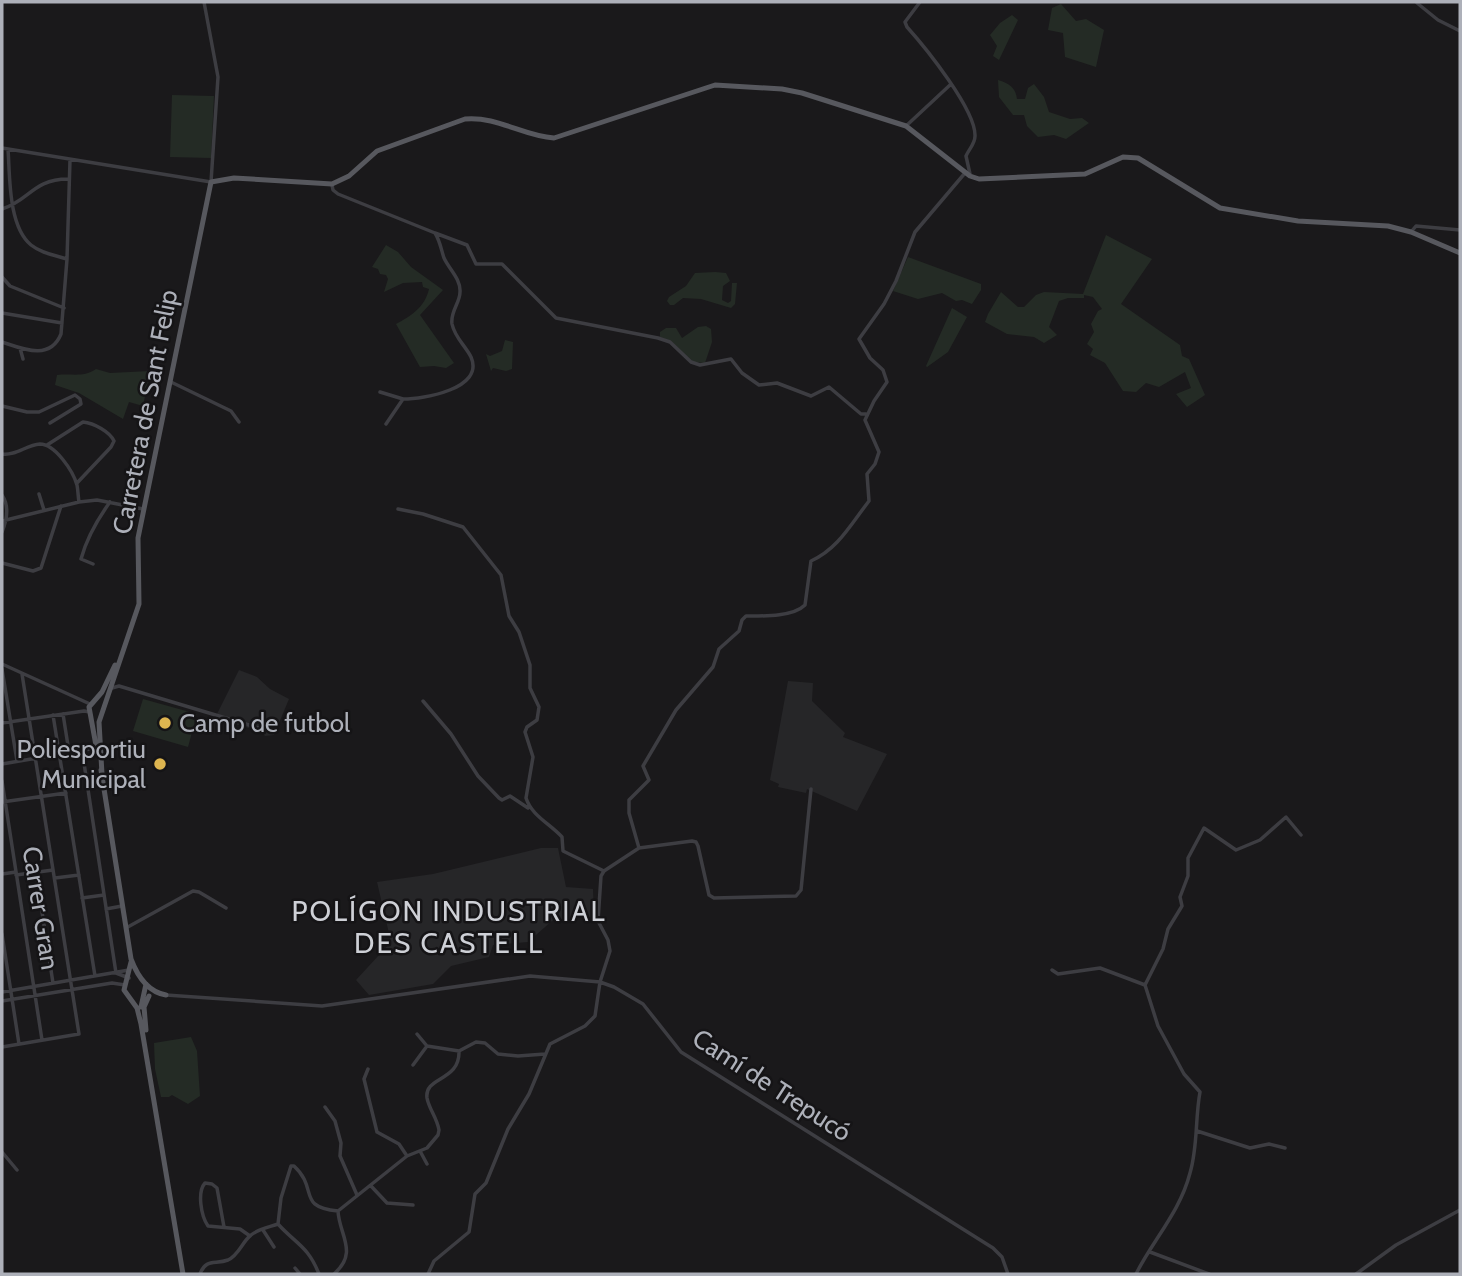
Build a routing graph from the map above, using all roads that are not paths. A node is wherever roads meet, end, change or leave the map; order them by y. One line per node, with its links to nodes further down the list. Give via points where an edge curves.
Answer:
1 (920, 2): 5 (street, via 905,22)
2 (206, 3): 12 (street, via 218,78)
3 (1417, 3): 4 (street)
4 (1460, 31)
5 (950, 85): 6 (street); 10 (street, via 975,130 976,140 966,156)
6 (906, 126): 10 (main road); 13 (main road, via 802,93 715,85 554,138 480,117 465,119 377,151 349,176)
7 (2, 148): 8 (street)
8 (8, 149): 9 (street); 14 (street)
9 (70, 159): 11 (street); 12 (street)
10 (968, 174): 17 (main road, via 987,180 1085,174 1129,156 1220,208); 32 (street, via 915,232 884,304 859,339 887,376)
11 (69, 178): 14 (street, via 52,179); 20 (street)
12 (211, 182): 13 (main road, via 234,178); 28 (main road, Carretera de Sant Felip)
13 (332, 184): 18 (street, via 338,194)
14 (12, 205): 15 (street); 20 (street, via 22,235 31,245)
15 (2, 209)
16 (1460, 230): 17 (street, via 1416,226)
17 (1411, 232): 19 (main road)
18 (435, 233): 30 (street, via 458,282 452,323 471,357 471,373 462,385); 32 (street, via 467,245 476,264 502,264 556,318 659,338 700,365 731,359 759,385 777,383 811,396 829,387)
19 (1460, 253)
20 (67, 259): 22 (street)
21 (2, 277): 22 (street, via 10,286)
22 (64, 308): 24 (street)
23 (2, 313): 24 (street)
24 (63, 323): 26 (street, via 57,344 44,352)
25 (2, 342): 26 (street)
26 (20, 348): 27 (street)
27 (23, 359)
28 (171, 382): 33 (street, via 231,411); 44 (main road, Carretera de Sant Felip)
29 (380, 392): 30 (street)
30 (402, 399): 35 (street)
31 (3, 408): 34 (street, via 39,412 75,395 80,399 80,404)
32 (867, 414): 81 (street, via 865,420 879,452 867,474 869,501 834,547 811,561 805,606 771,616 746,616 739,631 719,649 713,667 676,710 643,766 649,780 629,800)
33 (239, 422)
34 (50, 423)
35 (386, 424)
36 (47, 445): 37 (street); 38 (street); 38 (street, via 83,422 112,436 111,447)
37 (2, 454)
38 (77, 483): 41 (street)
39 (39, 494): 46 (street)
40 (2, 495): 47 (street)
41 (79, 502): 42 (street); 43 (street)
42 (110, 502): 44 (street); 50 (street, via 83,549 81,559)
43 (61, 506): 46 (street); 49 (street, via 41,568 33,571)
44 (143, 509): 51 (main road, Carretera de Sant Felip, via 138,538 139,604)
45 (398, 509): 79 (street, via 463,527 501,575 509,616 530,665 530,688 539,708 537,720 525,732 533,757 526,798)
46 (44, 510): 47 (street)
47 (4, 520): 48 (street)
48 (2, 532)
49 (2, 563)
50 (93, 564)
51 (123, 650): 54 (main road, Carretera de Sant Felip); 56 (main road)
52 (2, 666): 53 (street); 63 (street)
53 (22, 674): 56 (street); 62 (street)
54 (109, 692): 57 (main road, Carretera de Sant Felip); 65 (street, via 119,686)
55 (423, 701): 79 (street, via 499,798 510,796)
56 (94, 702): 57 (main road); 59 (main road)
57 (104, 705): 61 (main road, Carretera de Sant Felip)
58 (62, 714): 59 (street); 60 (street); 68 (street)
59 (91, 714): 61 (main road); 66 (main road)
60 (54, 715): 62 (street); 69 (street)
61 (100, 717): 73 (main road, Carretera de Sant Felip)
62 (29, 719): 63 (street); 70 (street)
63 (10, 722): 64 (street); 71 (street)
64 (2, 723)
65 (269, 731)
66 (96, 748): 67 (street); 73 (main road)
67 (82, 750): 68 (street); 89 (street)
68 (69, 752): 69 (street)
69 (60, 754): 70 (street); 76 (street)
70 (36, 758): 71 (street); 77 (street)
71 (17, 761): 72 (street)
72 (2, 764)
73 (102, 774): 91 (main road)
74 (2, 781): 78 (street, Carrer Gran)
75 (811, 789): 81 (street, via 801,890 796,896 714,898 707,892 696,842)
76 (66, 793): 77 (street); 87 (street)
77 (42, 796): 78 (street); 82 (street)
78 (3, 802): 86 (street, Carrer Gran)
79 (530, 810): 83 (street, via 562,837 563,851)
80 (1301, 835): 106 (street, via 1286,817 1260,840 1236,850 1204,828 1188,858 1182,906)
81 (639, 848): 83 (street)
82 (53, 870): 84 (street); 88 (street)
83 (604, 871): 104 (street, via 598,921 610,951)
84 (36, 873): 86 (street); 105 (street)
85 (2, 874): 86 (street)
86 (16, 874): 107 (street, Carrer Gran)
87 (79, 875): 88 (street); 90 (street)
88 (55, 878): 101 (street)
89 (104, 895): 90 (street); 93 (street)
90 (82, 898): 100 (street)
91 (122, 906): 93 (street); 94 (main road)
92 (226, 908): 94 (street, via 193,891)
93 (106, 909): 99 (street)
94 (126, 928): 96 (main road)
95 (2, 934): 109 (street)
96 (131, 960): 97 (main road); 103 (main road)
97 (131, 969): 99 (street); 102 (main road)
98 (1052, 970): 106 (street, via 1058,974 1100,968)
99 (116, 973): 100 (street); 102 (street)
100 (95, 976): 101 (street)
101 (71, 980): 105 (street); 108 (street)
102 (127, 980): 103 (main road, via 136,976); 108 (street); 112 (main road)
103 (144, 981): 113 (main road, via 152,991); 114 (main road)
104 (600, 982): 113 (street, Camí de Trepucó, via 530,976 322,1006); 124 (street, via 591,1022 550,1044); 154 (street, Camí de Trepucó, via 643,1004 681,1052 993,1248 1002,1256)
105 (53, 983): 107 (street)
106 (1145, 985): 129 (street, via 1157,1026 1200,1093)
107 (33, 987): 109 (street); 111 (street, Carrer Gran)
108 (72, 989): 111 (street); 119 (street, via 79,1034)
109 (11, 991): 110 (street); 115 (street); 116 (street)
110 (2, 992)
111 (35, 995): 115 (street); 119 (street, Carrer Gran)
112 (127, 995): 114 (main road); 117 (main road)
113 (166, 995): 114 (main road)
114 (145, 997): 117 (main road); 125 (main road)
115 (12, 998): 116 (street); 120 (street)
116 (3, 1000)
117 (141, 1024): 125 (main road)
118 (417, 1034): 121 (street)
119 (42, 1040): 120 (street)
120 (19, 1044): 122 (street)
121 (427, 1046): 123 (street); 126 (street)
122 (2, 1047)
123 (459, 1051): 124 (street, via 485,1042 498,1054); 131 (street, via 457,1067 428,1091 438,1135)
124 (545, 1054): 153 (street, via 486,1183 475,1194 469,1232 434,1261)
125 (147, 1058): 148 (main road)
126 (413, 1065)
127 (368, 1069): 133 (street, via 364,1079 377,1132 399,1144)
128 (325, 1107): 137 (street, via 335,1121 340,1156)
129 (1197, 1131): 130 (street, via 1250,1148 1269,1144); 146 (street, via 1183,1194)
130 (1285, 1148)
131 (420, 1151): 133 (street); 134 (street)
132 (2, 1153): 135 (street)
133 (407, 1156): 136 (street)
134 (426, 1164)
135 (17, 1170)
136 (371, 1186): 137 (street); 138 (street, via 387,1203)
137 (357, 1195): 140 (street)
138 (413, 1205)
139 (1460, 1210): 157 (street, via 1396,1245)
140 (338, 1211): 141 (street, via 316,1206 305,1177 291,1166); 152 (street, via 347,1245)
141 (278, 1224): 143 (street); 151 (street, via 303,1246)
142 (223, 1227): 142 (street, via 208,1226 204,1221 200,1192 205,1183 217,1188); 144 (street)
143 (263, 1230): 144 (street); 145 (street)
144 (250, 1236): 149 (street, via 232,1258 211,1261)
145 (274, 1247)
146 (1150, 1252): 155 (street); 156 (street)
147 (295, 1268): 150 (street)
148 (183, 1274)
149 (200, 1274)
150 (300, 1274)
151 (319, 1274)
152 (334, 1274)
153 (428, 1274)
154 (1008, 1274)
155 (1136, 1274)
156 (1209, 1274)
157 (1356, 1274)

